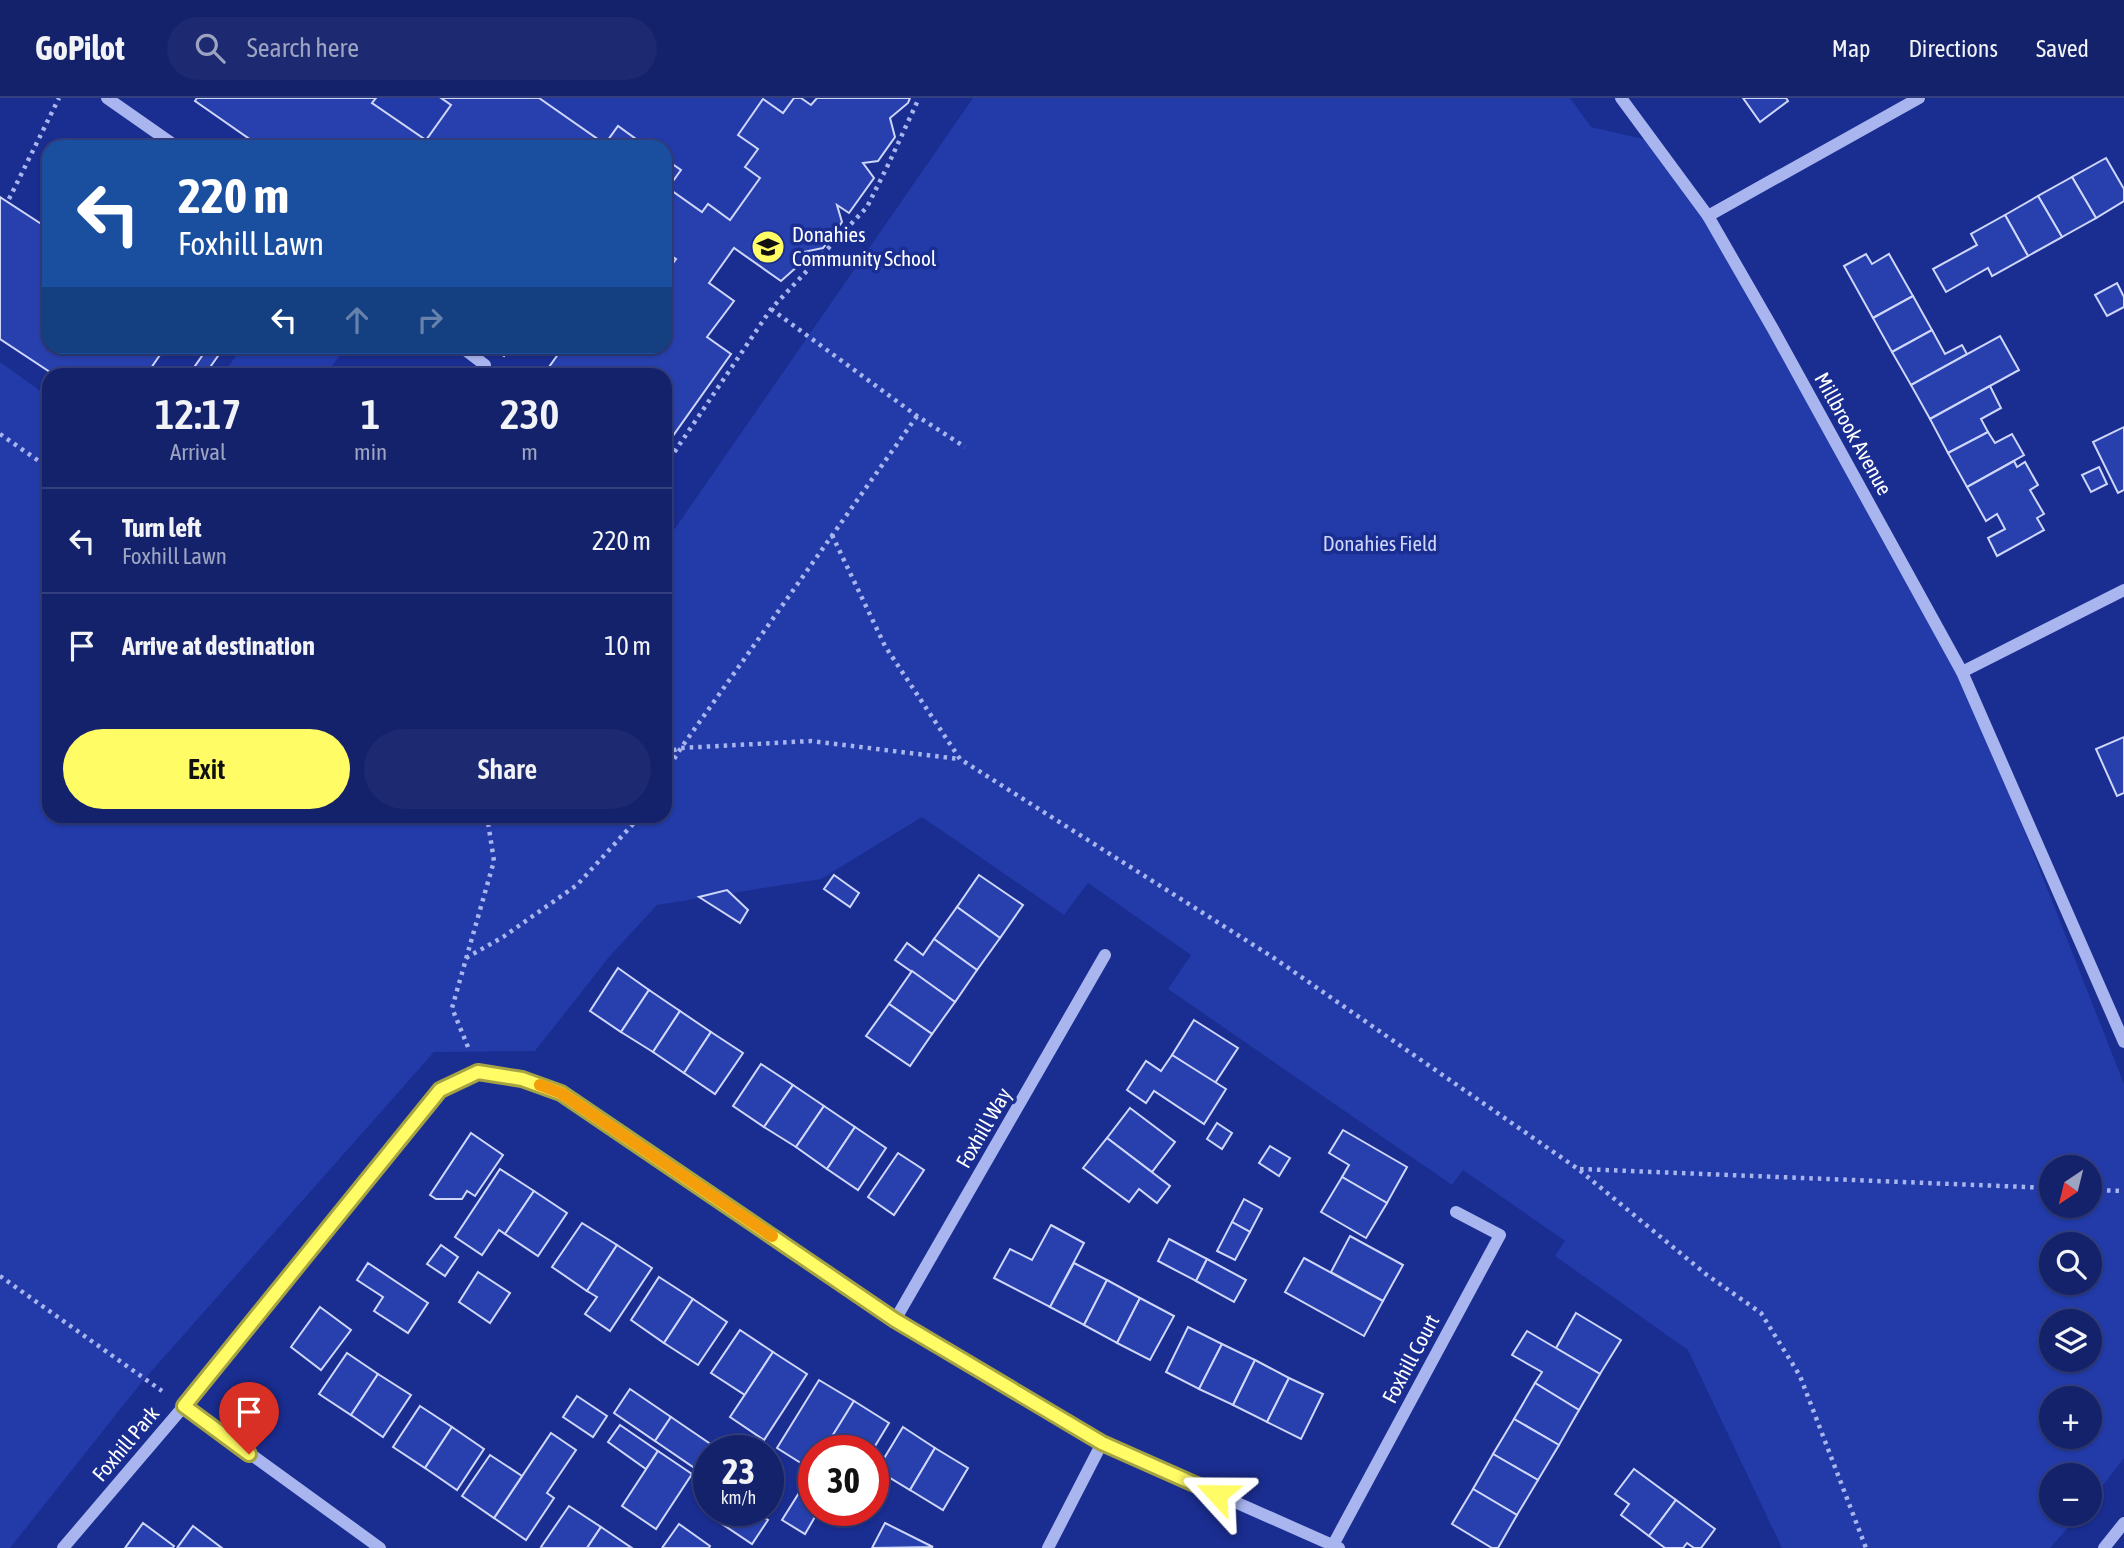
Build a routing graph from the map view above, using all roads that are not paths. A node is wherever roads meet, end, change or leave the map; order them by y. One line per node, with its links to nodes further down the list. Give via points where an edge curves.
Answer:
1 (107, 98): 4 (street)
2 (1621, 98): 5 (street, Millbrook Avenue)
3 (1919, 98): 5 (street)
4 (167, 140)
5 (1708, 216): 9 (street, Millbrook Avenue)
6 (471, 354): 7 (street, via 485,365)
7 (483, 368)
8 (2124, 590): 9 (street)
9 (1962, 672): 11 (street, Millbrook Avenue)
10 (1105, 955): 13 (street, Foxhill Way)
11 (2124, 1042)
12 (1456, 1212): 17 (street, Foxhill Court, via 1500,1235)
13 (895, 1320): 14 (street, Foxhill Park, via 561,1093 522,1079 478,1072 440,1090); 15 (street)
14 (184, 1406): 18 (street, Foxhill Park); 19 (street)
15 (1102, 1443): 17 (street); 20 (street)
16 (2124, 1523): 21 (street)
17 (1336, 1547)
18 (63, 1548)
19 (380, 1548)
20 (1048, 1548)
21 (2104, 1548)

